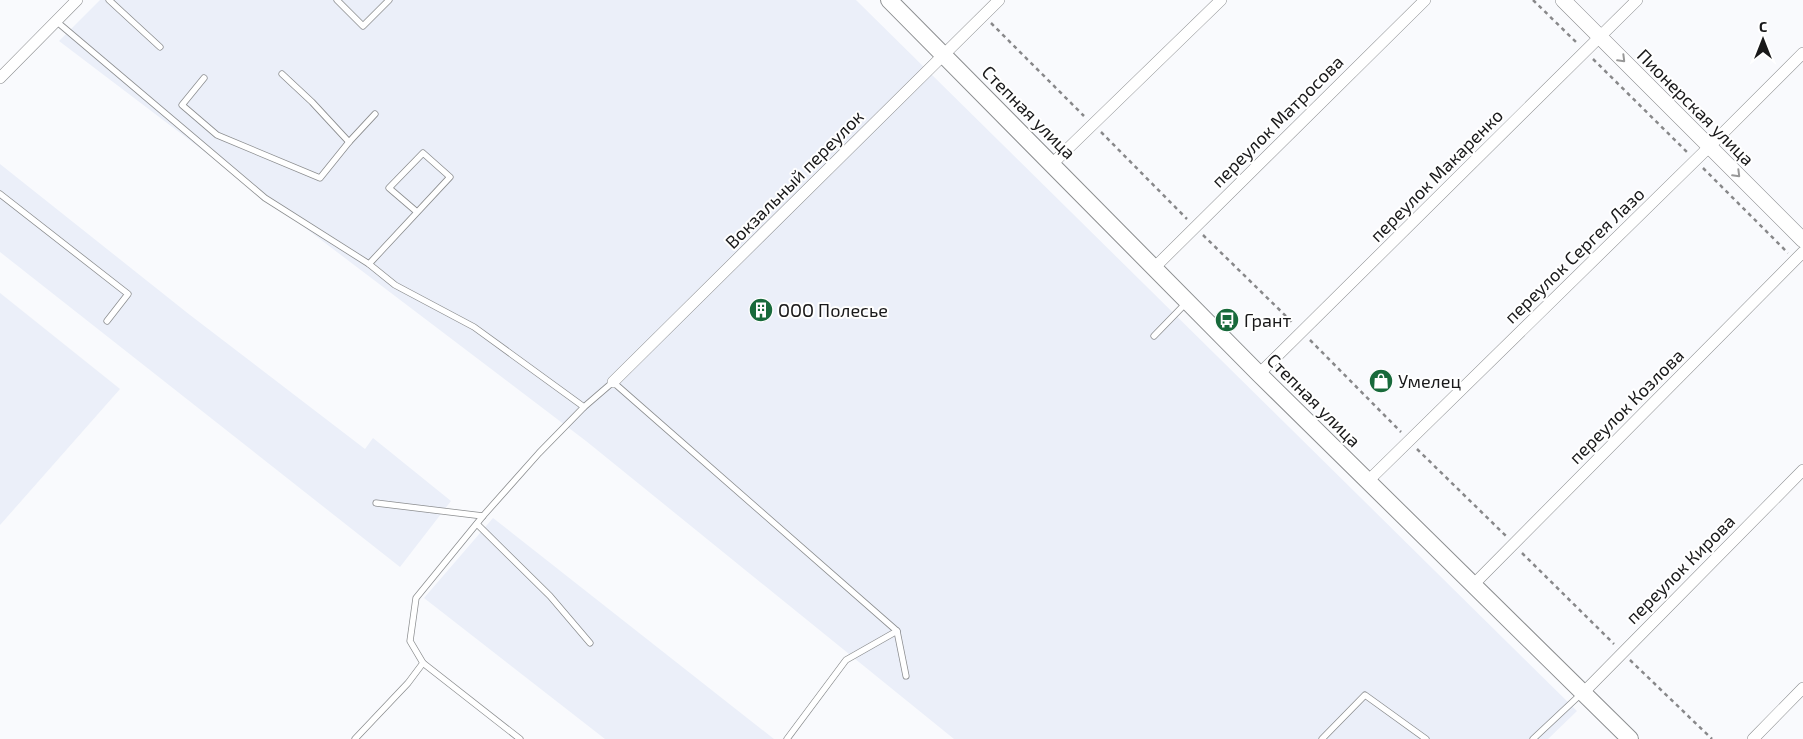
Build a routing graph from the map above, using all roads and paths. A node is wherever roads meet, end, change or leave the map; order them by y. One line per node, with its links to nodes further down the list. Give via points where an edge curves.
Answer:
1 (77, 0): 13 (street)
2 (109, 0): 15 (lane)
3 (337, 0): 4 (lane, via 363,26)
4 (388, 0)
5 (889, 0): 18 (main road, Степная улица)
6 (999, 0): 12 (street, Вокзальный переулок)
7 (1221, 0): 23 (street)
8 (1425, 0): 30 (street, переулок Матросова)
9 (1533, 0): 16 (path)
10 (1562, 0): 14 (street, Пионерская улица)
11 (1637, 0): 14 (street, переулок Макаренко)
12 (984, 15): 18 (street, Вокзальный переулок); 23 (path)
13 (56, 21): 20 (street); 33 (lane, via 265,198)
14 (1599, 38): 16 (street, переулок Макаренко); 25 (street, Пионерская улица, one-way to 25)
15 (160, 47)
16 (1585, 51): 26 (path); 37 (street, переулок Макаренко)
17 (1803, 54): 25 (street, переулок Сергея Лазо)
18 (944, 55): 27 (main road, Степная улица); 40 (street, Вокзальный переулок)
19 (282, 74): 24 (lane)
20 (0, 78)
21 (204, 78): 24 (lane, via 182,105 217,135 320,178)
22 (375, 114): 24 (lane)
23 (1093, 125): 27 (street); 30 (path)
24 (349, 142)
25 (1710, 147): 26 (street, переулок Сергея Лазо); 31 (street, Пионерская улица, one-way to 31)
26 (1695, 161): 32 (path); 42 (street, переулок Сергея Лазо)
27 (1052, 164): 34 (main road, Степная улица)
28 (0, 194): 36 (lane, via 128,294)
29 (417, 212): 29 (lane, via 450,177 423,153 389,188); 33 (lane)
30 (1196, 227): 34 (street, переулок Матросова); 37 (path)
31 (1803, 240)
32 (1799, 256): 48 (street, переулок Козлова)
33 (369, 264): 41 (lane, via 395,285 474,327)
34 (1154, 268): 35 (main road, Степная улица)
35 (1188, 302): 38 (lane); 39 (main road, Степная улица)
36 (107, 321)
37 (1302, 332): 39 (street, переулок Макаренко); 42 (path)
38 (1154, 336)
39 (1259, 374): 44 (main road, Степная улица)
40 (613, 382): 41 (lane); 50 (lane)
41 (584, 407): 46 (lane)
42 (1409, 440): 44 (street, переулок Сергея Лазо); 48 (path)
43 (1803, 470): 52 (street, переулок Кирова)
44 (1368, 481): 49 (main road, Степная улица)
45 (376, 503): 46 (lane)
46 (483, 516): 47 (lane)
47 (477, 524): 51 (lane, via 550,596); 53 (lane, via 416,598 410,641)
48 (1514, 544): 49 (street, переулок Козлова); 52 (path)
49 (1473, 585): 56 (main road, Степная улица)
50 (897, 631): 54 (lane); 59 (lane, via 846,660)
51 (590, 643)
52 (1622, 653): 56 (street, переулок Кирова); 64 (path)
53 (423, 663): 57 (lane); 58 (lane)
54 (906, 676)
55 (1803, 688): 65 (street)
56 (1582, 693): 62 (lane); 63 (main road, Степная улица)
57 (355, 739)
58 (520, 739)
59 (786, 739)
60 (1322, 739): 61 (lane, via 1365,695)
61 (1426, 739)
62 (1533, 739)
63 (1630, 739)
64 (1712, 739)
65 (1753, 739)

